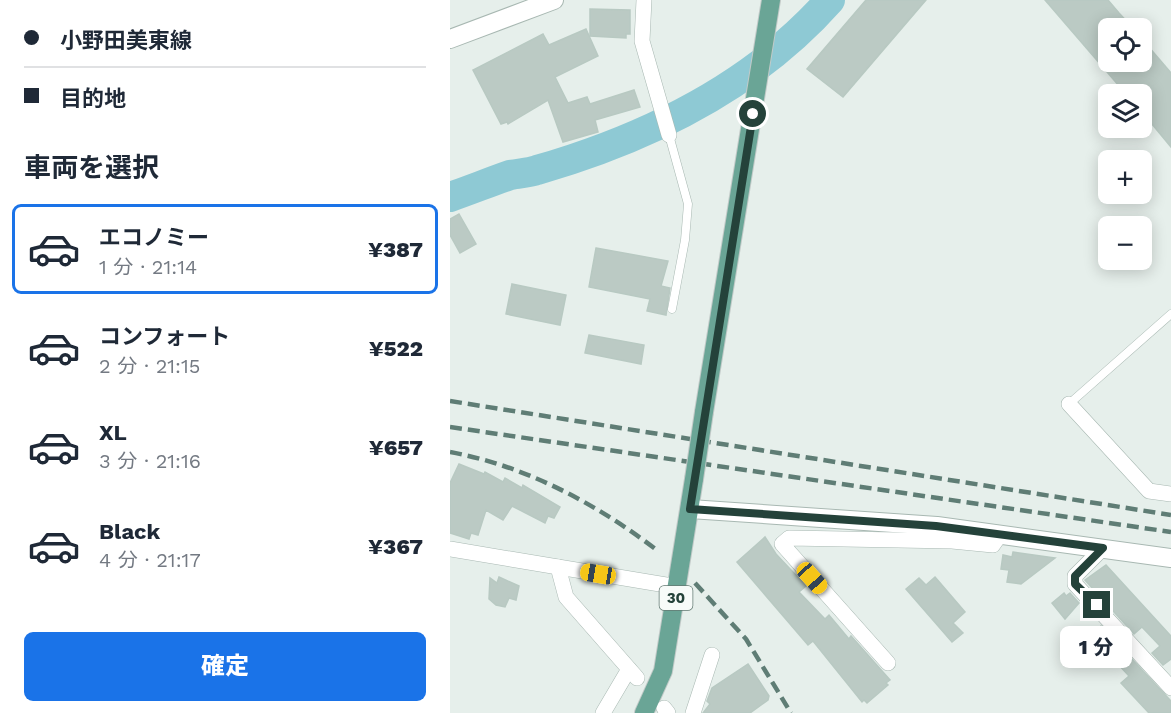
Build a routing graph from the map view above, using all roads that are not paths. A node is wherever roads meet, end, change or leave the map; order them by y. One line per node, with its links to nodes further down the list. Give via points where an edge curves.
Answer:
1 (554, 0): 4 (street)
2 (644, 0): 5 (street, via 642,41)
3 (771, 0): 10 (main road, 30, bridge)
4 (450, 39)
5 (669, 135): 6 (lane, via 688,204)
6 (672, 309)
7 (1171, 314): 8 (lane)
8 (1069, 404): 9 (street, via 1149,491)
9 (1171, 494)
10 (690, 509): 11 (street); 16 (main road, 30)
11 (1000, 535): 12 (street); 18 (street, via 993,545 789,538 782,544)
12 (1103, 548): 14 (street); 19 (street, via 1082,567 1075,576 1075,584)
13 (450, 549): 15 (street)
14 (1171, 558)
15 (558, 567): 16 (street); 20 (street, via 566,597 633,673)
16 (678, 587): 21 (main road, 30, via 663,670)
17 (712, 655): 22 (street)
18 (888, 663)
19 (1171, 688)
20 (603, 713)
21 (644, 713)
22 (693, 713)

